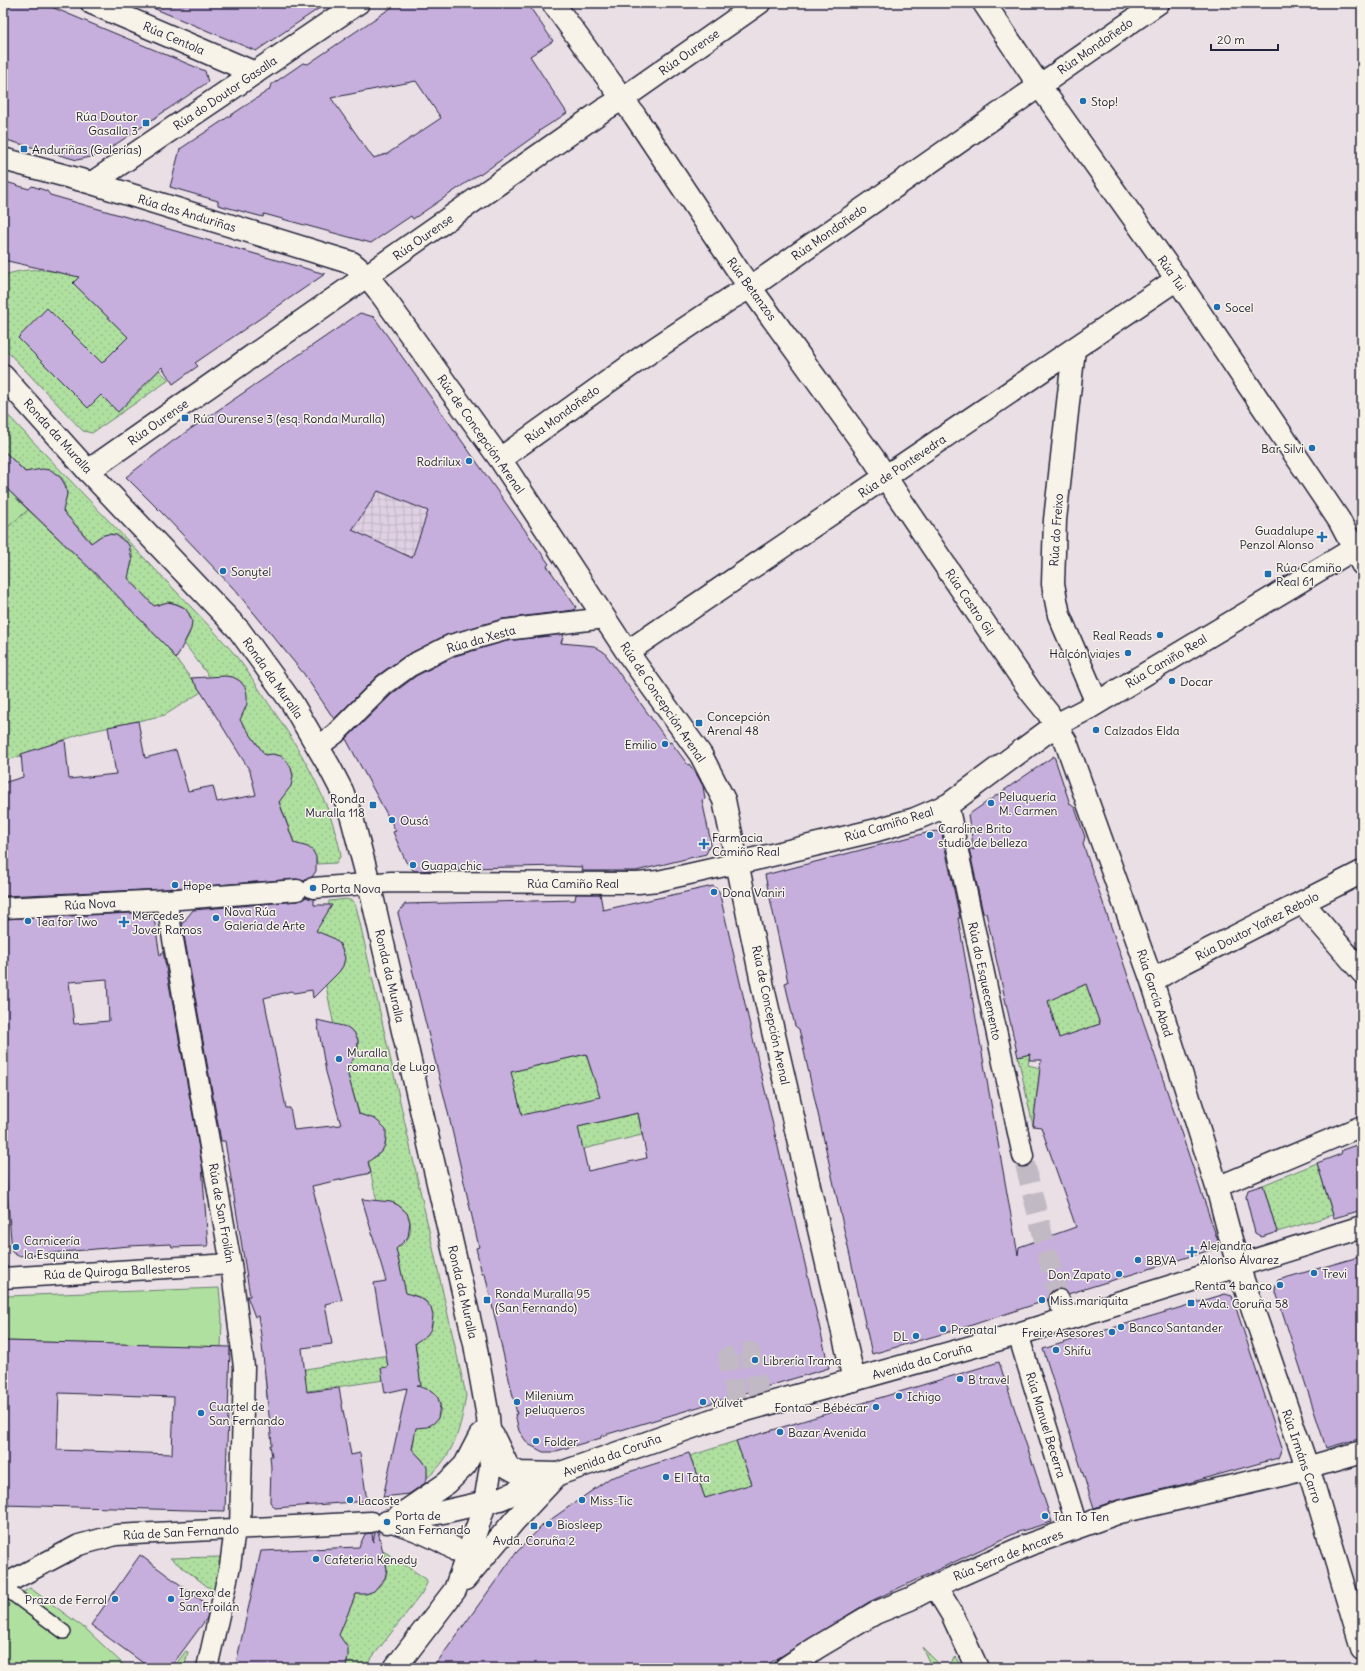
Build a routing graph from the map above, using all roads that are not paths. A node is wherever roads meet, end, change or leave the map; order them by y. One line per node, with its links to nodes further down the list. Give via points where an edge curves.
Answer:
1 (92, 3): 7 (street, Rúa Centola)
2 (358, 3): 7 (street, Rúa do Doutor Gasalla)
3 (553, 3): 9 (street, Rúa Betanzos)
4 (759, 3): 9 (street, Rúa Ourense)
5 (984, 3): 8 (street, Rúa Tui)
6 (1158, 3): 8 (street, Rúa Mondoñedo)
7 (255, 73): 11 (street, Rúa do Doutor Gasalla)
8 (1039, 85): 13 (street, Rúa Tui); 14 (street, Rúa Mondoñedo)
9 (622, 99): 12 (street, Rúa Ourense); 14 (street, Rúa Betanzos)
10 (3, 159): 11 (street, Rúa das Anduriñas)
11 (92, 183): 12 (street, Rúa das Anduriñas, via 352,263)
12 (367, 276): 17 (street, Rúa de Concepción Arenal); 18 (street, Rúa Ourense)
13 (1177, 279): 15 (street, Rúa de Pontevedra); 20 (street, Rúa Tui)
14 (751, 287): 17 (street, Rúa Mondoñedo, via 641,358); 19 (street, Rúa Betanzos)
15 (1074, 349): 19 (street, Rúa de Pontevedra); 23 (street, Rúa do Freixo, via 1055,520 1053,584 1059,615)
16 (3, 376): 18 (street, Ronda da Muralla)
17 (500, 459): 21 (street, Rúa de Concepción Arenal)
18 (88, 471): 25 (street, Ronda da Muralla, via 239,630 292,702)
19 (885, 477): 22 (street, Rúa de Pontevedra); 24 (street, Rúa Castro Gil)
20 (1359, 552): 23 (street, Rúa Camiño Real)
21 (605, 618): 22 (street, Rúa de Concepción Arenal); 25 (street, Rúa da Xesta, via 505,630 451,645 410,666 384,685 336,734)
22 (627, 652): 27 (street, Rúa de Concepción Arenal, via 701,755 724,800)
23 (1097, 702): 24 (street, Rúa Camiño Real)
24 (1056, 725): 26 (street, Rúa Camiño Real); 34 (street, Rúa García Abad, via 1066,742)
25 (318, 746): 29 (street, Ronda da Muralla, via 330,766 352,818)
26 (948, 805): 27 (street, Rúa Camiño Real, via 915,819 877,830); 36 (street, Rúa do Esquecemento)
27 (738, 862): 29 (street, Rúa Camiño Real, via 658,881 638,883); 43 (street, Rúa de Concepción Arenal, via 764,992)
28 (1362, 872): 31 (street, Rúa Doutor Yañez Rebolo)
29 (369, 883): 30 (street, Rúa Nova); 44 (street, Ronda da Muralla, via 475,1344)
30 (166, 900): 32 (street, Rúa Nova); 39 (street, Rúa de San Froilán)
31 (1303, 903): 33 (street); 34 (street, Rúa Doutor Yañez Rebolo)
32 (3, 908)
33 (1362, 972)
34 (1152, 981): 37 (street, Rúa García Abad)
35 (1362, 1126): 37 (street)
36 (1023, 1156)
37 (1217, 1187): 40 (street, Rúa García Abad)
38 (1362, 1228): 40 (street, Avenida da Coruña)
39 (231, 1264): 41 (street, Rúa de Quiroga Ballesteros); 51 (street, Rúa de San Froilán, via 244,1367)
40 (1238, 1266): 42 (street, Avenida da Coruña); 46 (street, Rúa Irmáns Carro)
41 (3, 1278)
42 (1018, 1334): 43 (street, Avenida da Coruña); 49 (street, Rúa Manuel Becerra)
43 (854, 1380): 47 (street, Avenida da Coruña, via 721,1416)
44 (489, 1428): 47 (street, via 508,1467 519,1473); 48 (street, Ronda da Muralla, via 491,1466); 50 (street, via 480,1436 464,1464 447,1484)
45 (1362, 1452): 46 (street, Rúa Serra de Ancares)
46 (1306, 1468): 54 (street, Rúa Serra de Ancares, via 1120,1512 1028,1545); 57 (street, Rúa Irmáns Carro)
47 (558, 1474): 48 (street, Avenida da Coruña); 55 (street)
48 (485, 1503): 50 (street, Rúa de San Fernando); 52 (street, Ronda da Muralla)
49 (1074, 1516)
50 (383, 1522): 51 (street, Rúa de San Fernando); 52 (street, Rúa de San Fernando, via 432,1538)
51 (238, 1529): 53 (street, Rúa de San Fernando, via 116,1535 80,1545); 58 (street)
52 (467, 1559): 55 (street, Ronda da Muralla)
53 (3, 1586): 56 (lane)
54 (935, 1586): 60 (street, Rúa Serra de Ancares, via 875,1613); 61 (street, via 952,1614)
55 (455, 1590): 59 (street, Ronda da Muralla)
56 (64, 1632)
57 (1362, 1648)
58 (207, 1668)
59 (395, 1668)
60 (786, 1668)
61 (976, 1668)

